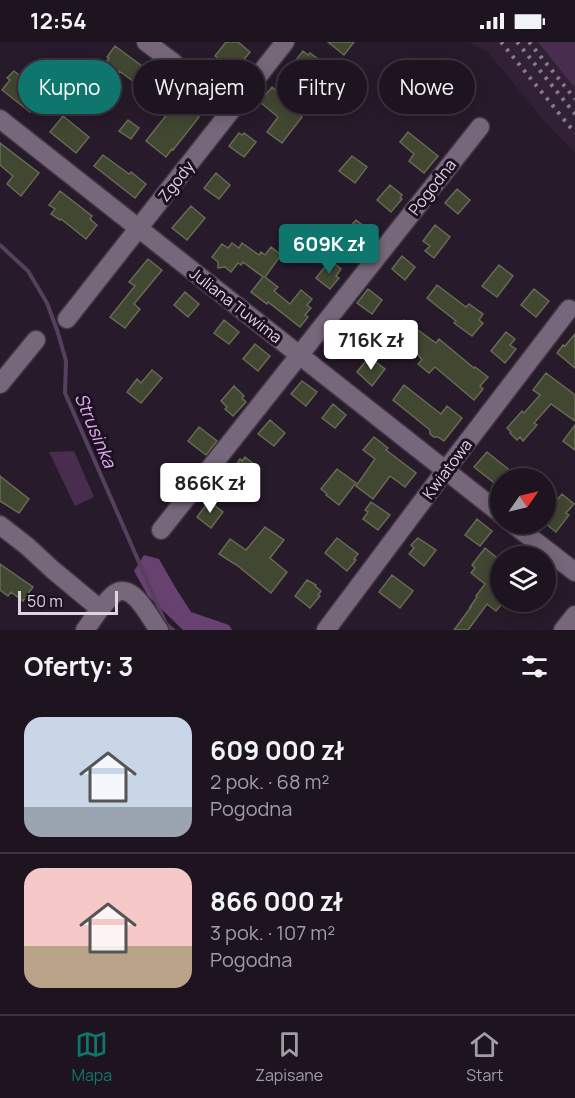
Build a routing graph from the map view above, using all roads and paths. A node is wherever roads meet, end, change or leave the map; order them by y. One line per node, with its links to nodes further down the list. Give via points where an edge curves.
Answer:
1 (147, 42): 3 (street)
2 (285, 42): 6 (street, Zgody)
3 (170, 60)
4 (0, 119): 6 (street, Juliana Tuwima)
5 (480, 127): 10 (street, Pogodna)
6 (139, 229): 8 (street, Zgody); 10 (street, Juliana Tuwima)
7 (569, 309): 12 (street, Kwiatowa)
8 (67, 319)
9 (36, 340): 11 (street)
10 (300, 355): 12 (street, Juliana Tuwima); 15 (street, Pogodna)
11 (0, 384)
12 (446, 471): 13 (street, Juliana Tuwima); 22 (street, Kwiatowa)
13 (490, 505)
14 (0, 525): 18 (street)
15 (161, 530)
16 (526, 534): 17 (street)
17 (575, 572)
18 (100, 609): 20 (street); 21 (street, via 118,592 130,593)
19 (575, 615): 23 (street)
20 (85, 630)
21 (159, 630)
22 (326, 630)
23 (563, 630)

